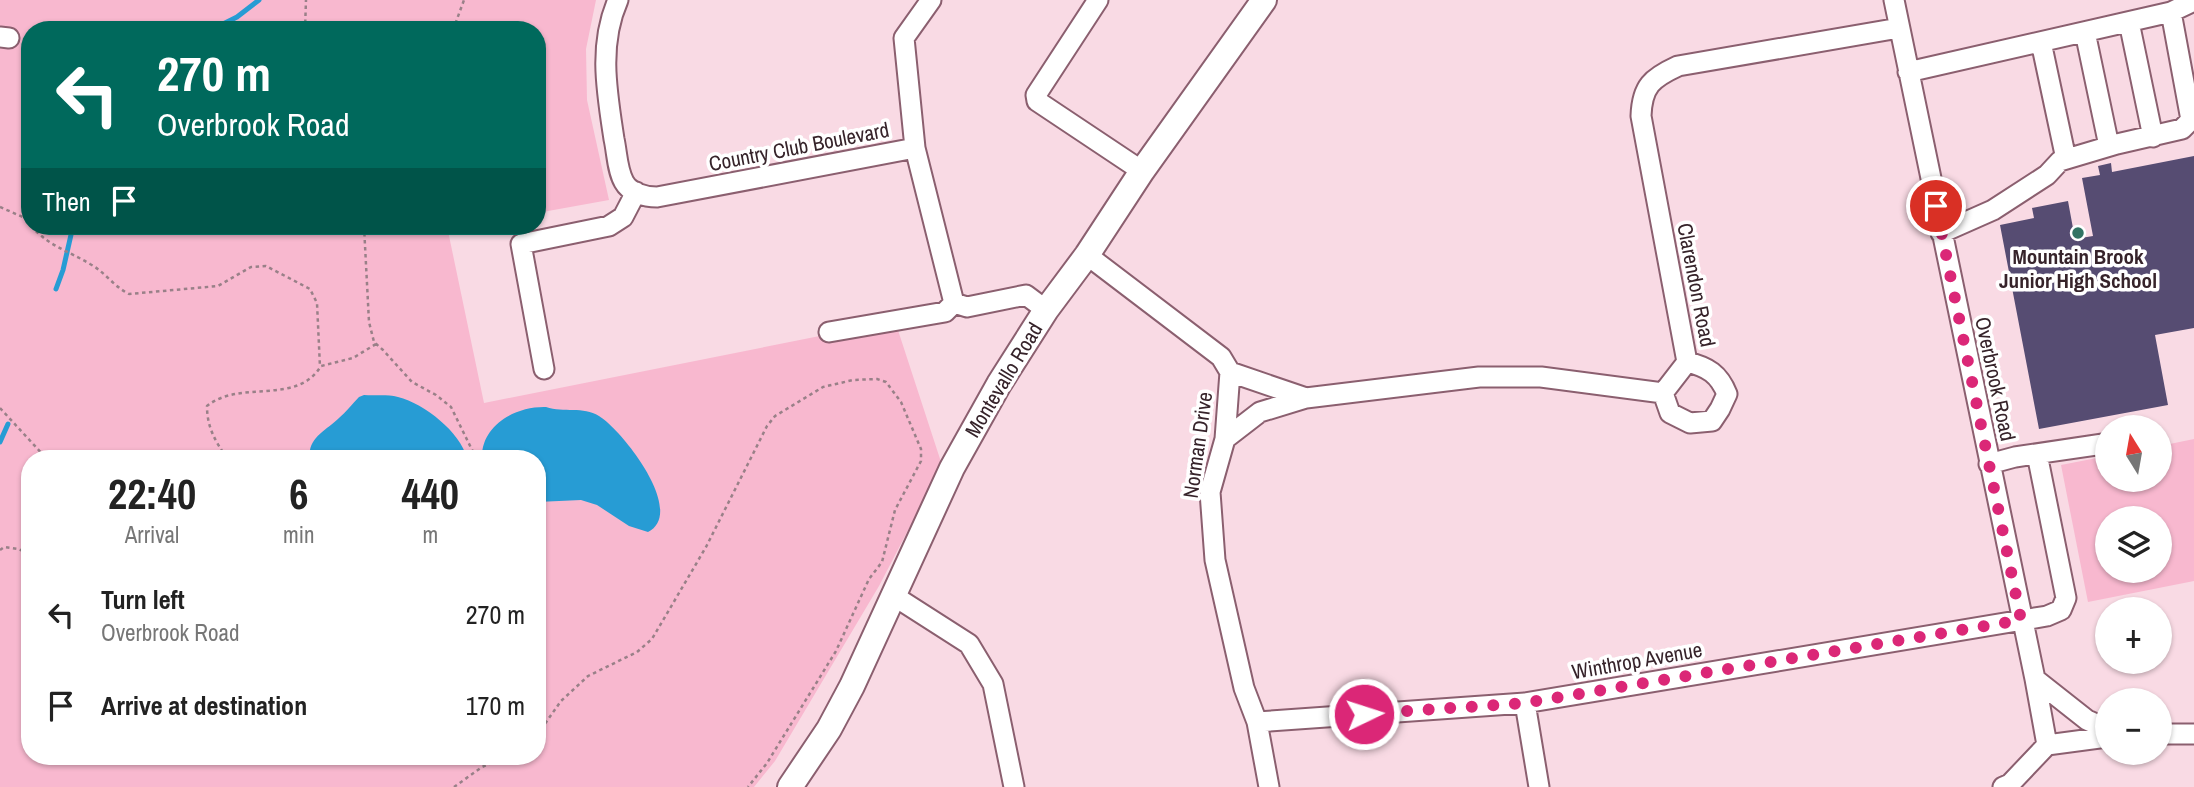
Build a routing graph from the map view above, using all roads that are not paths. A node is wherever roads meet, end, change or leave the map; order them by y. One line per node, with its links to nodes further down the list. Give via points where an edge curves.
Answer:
1 (618, 0): 18 (street, via 605,54 607,96 624,182)
2 (931, 0): 15 (street, via 904,38)
3 (1098, 0): 17 (street, via 1036,95 1037,101)
4 (1264, 0): 17 (main road, Montevallo Road)
5 (1894, 0): 9 (street, Overbrook Road)
6 (2194, 1): 7 (street)
7 (2171, 12): 8 (street); 13 (street, via 2191,120 2182,129)
8 (2129, 22): 10 (street); 13 (street)
9 (1899, 27): 12 (street, Overbrook Road); 24 (street, Clarendon Road, via 1678,66 1660,74 1641,98)
10 (2085, 32): 11 (street); 14 (street)
11 (2041, 42): 12 (street); 16 (street)
12 (1908, 72): 19 (street, Overbrook Road)
13 (2153, 137): 14 (street)
14 (2109, 146): 16 (street)
15 (915, 148): 18 (street, Country Club Boulevard, via 657,197); 21 (street, Country Club Boulevard)
16 (2066, 159): 19 (street, via 1993,210)
17 (1142, 171): 20 (main road, Montevallo Road)
18 (636, 192): 25 (street, via 623,217 609,226 521,244)
19 (1941, 233): 32 (street, Overbrook Road)
20 (1087, 255): 22 (main road, Montevallo Road); 26 (street, Norman Drive, via 1221,356)
21 (954, 303): 22 (street, via 967,307 1026,295); 23 (street, via 945,312)
22 (1046, 310): 33 (main road, Montevallo Road, via 952,468)
23 (828, 332)
24 (1687, 362): 27 (street, Clarendon Road); 27 (street, via 1713,372 1727,394 1712,421 1690,423 1670,413)
25 (544, 369)
26 (1230, 372): 28 (street); 29 (street, Norman Drive)
27 (1663, 393): 28 (street, via 1542,376 1479,377)
28 (1306, 398): 29 (street, via 1260,412)
29 (1225, 439): 37 (street, Norman Drive, via 1210,492 1215,560 1244,688)
30 (2095, 445): 31 (street)
31 (2037, 454): 32 (street); 34 (street, Winthrop Avenue, via 2066,598 2060,610)
32 (1989, 464): 34 (street, Overbrook Road)
33 (894, 596): 43 (main road, Montevallo Road, via 829,729); 44 (street, via 969,644 993,684)
34 (2021, 620): 35 (street, Overbrook Road); 36 (street, Winthrop Avenue)
35 (2035, 679): 38 (street); 42 (street, Overbrook Road)
36 (1525, 703): 37 (street, Winthrop Avenue); 46 (street)
37 (1257, 722): 45 (street, Norman Drive)
38 (2095, 724)
39 (2172, 734): 40 (street)
40 (2194, 734)
41 (2095, 739): 42 (street)
42 (2047, 745): 47 (street)
43 (792, 786)
44 (1014, 787)
45 (1269, 787)
46 (1539, 787)
47 (2003, 787)

